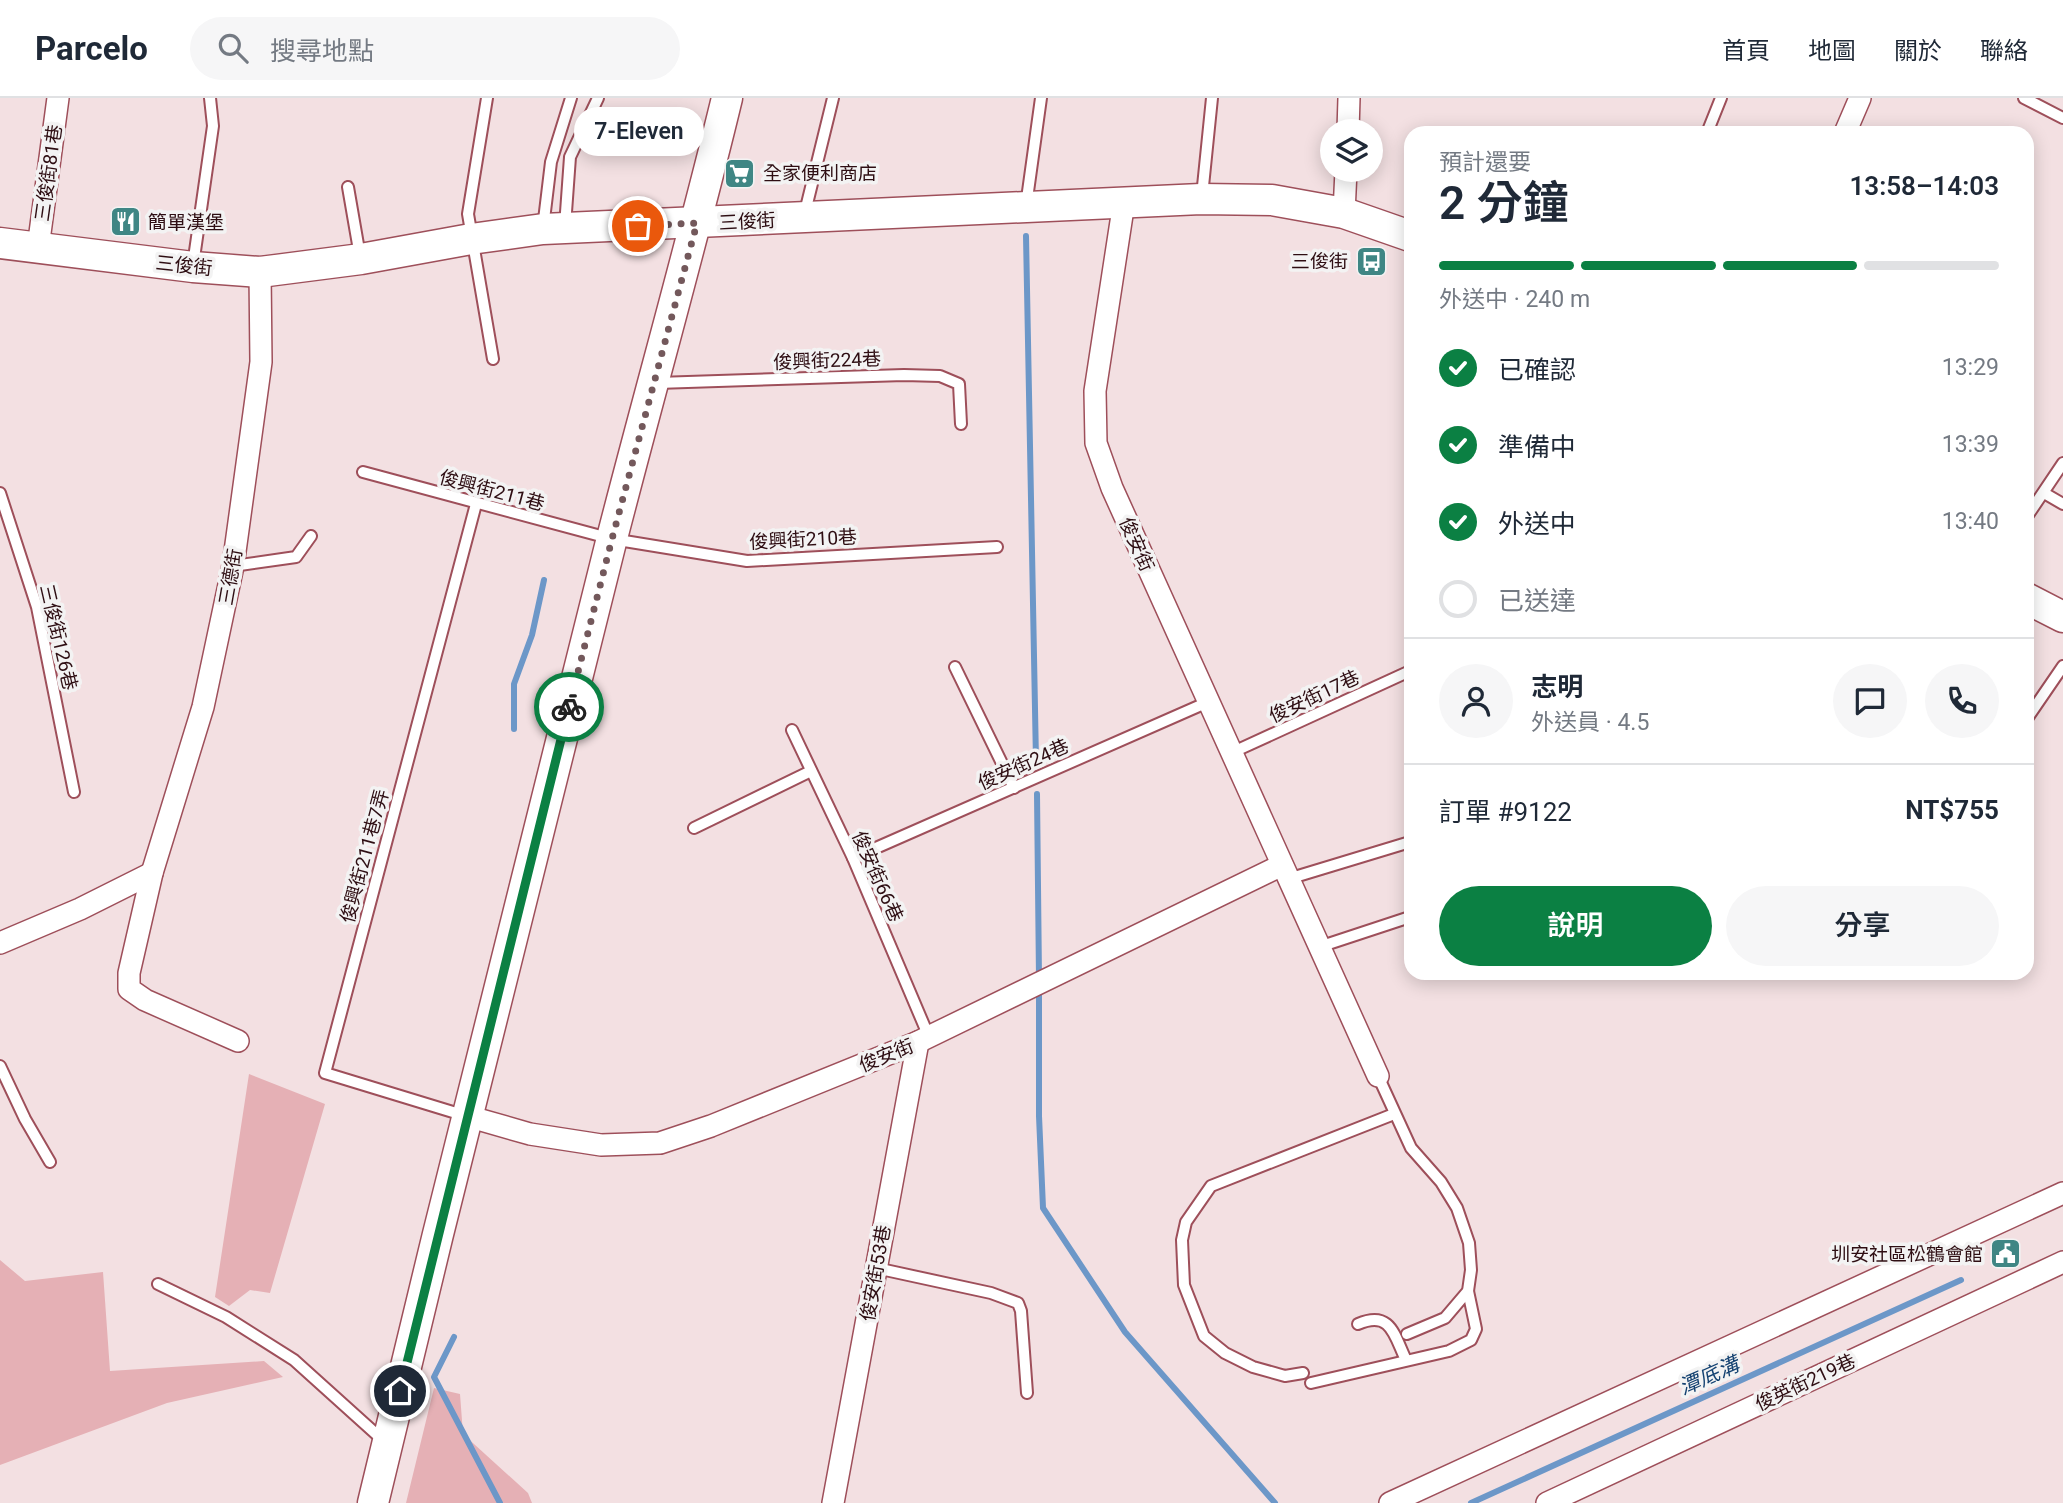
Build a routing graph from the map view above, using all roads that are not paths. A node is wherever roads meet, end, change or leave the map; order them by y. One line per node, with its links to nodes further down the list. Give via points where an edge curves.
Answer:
1 (58, 98): 30 (street, 三俊街81巷)
2 (210, 98): 32 (lane, via 213,126)
3 (487, 98): 28 (lane, via 468,214)
4 (571, 98): 26 (lane, via 551,162)
5 (598, 98): 26 (lane, via 570,157)
6 (727, 98): 25 (street)
7 (834, 98): 24 (lane)
8 (1041, 98): 22 (lane)
9 (1212, 98): 20 (lane)
10 (1349, 98): 15 (street)
11 (1721, 98): 16 (lane)
12 (1860, 98): 17 (street)
13 (2024, 98): 14 (lane)
14 (2063, 118)
15 (1348, 119)
16 (1710, 126)
17 (1848, 126)
18 (1345, 182): 23 (street)
19 (348, 187): 31 (lane)
20 (1202, 199): 21 (street, 三俊街); 23 (street, 三俊街, via 1272,200)
21 (1124, 202): 22 (street, 三俊街); 53 (street, 俊安街, via 1095,391 1096,443)
22 (1026, 207): 24 (street, 三俊街)
23 (1344, 213): 27 (street, 三俊街)
24 (803, 218): 25 (street, 三俊街)
25 (697, 223): 26 (street, 三俊街); 35 (street)
26 (554, 229): 28 (street, 三俊街)
27 (1404, 234)
28 (471, 239): 31 (street, 三俊街); 34 (lane)
29 (0, 243): 30 (street, 三俊街)
30 (38, 248): 32 (street, 三俊街)
31 (360, 259): 33 (street, 三俊街)
32 (193, 267): 33 (street, 三俊街)
33 (260, 272): 47 (street, 三德街, via 261,362)
34 (493, 359)
35 (654, 383): 36 (lane, 俊興街224巷, via 940,376 958,384); 45 (street)
36 (961, 424)
37 (2063, 463): 40 (lane)
38 (363, 472): 41 (lane, 俊興街211巷)
39 (0, 493): 59 (lane, 三俊街126巷, via 37,607)
40 (2043, 493): 42 (lane); 43 (lane)
41 (476, 504): 45 (lane, 俊興街211巷); 73 (lane, 俊興街211巷7弄, via 325,1073)
42 (2063, 504)
43 (2034, 506)
44 (311, 536): 47 (lane, via 296,557)
45 (612, 539): 46 (lane, 俊興街210巷, via 747,561); 73 (street)
46 (997, 547)
47 (233, 566): 64 (street, 三德街, via 204,707)
48 (2034, 602): 49 (street)
49 (2063, 617)
50 (2063, 666): 54 (lane)
51 (955, 667): 58 (lane)
52 (1404, 674): 56 (lane, 俊安街17巷)
53 (1208, 702): 56 (street, 俊安街); 58 (lane, 俊安街24巷)
54 (2034, 708)
55 (792, 730): 57 (lane, 俊安街66巷)
56 (1231, 753): 63 (street, 俊安街)
57 (811, 771): 60 (lane); 62 (lane, 俊安街66巷)
58 (1014, 788): 62 (lane, 俊安街24巷)
59 (74, 792)
60 (694, 828)
61 (1404, 843): 63 (lane)
62 (853, 859): 68 (lane, 俊安街66巷)
63 (1285, 872): 67 (street, 俊安街); 68 (street, 俊安街)
64 (152, 873): 66 (street); 69 (street, 三德街, via 129,989)
65 (1404, 919): 67 (lane)
66 (0, 943)
67 (1319, 947): 71 (street, 俊安街)
68 (923, 1040): 73 (street, 俊安街, via 660,1143 601,1145 530,1134); 77 (street, 俊安街53巷)
69 (238, 1041)
70 (0, 1066): 74 (lane)
71 (1377, 1076): 72 (lane)
72 (1394, 1114): 79 (lane, via 1411,1148 1457,1208 1469,1243); 83 (lane, via 1211,1186 1186,1222 1184,1285 1204,1336 1253,1367 1285,1376)
73 (467, 1116): 86 (street)
74 (50, 1163)
75 (2063, 1193): 89 (street)
76 (2063, 1262): 90 (street, 俊英街219巷)
77 (876, 1268): 85 (lane, via 1018,1303); 88 (street, 俊安街53巷)
78 (158, 1284): 86 (lane, via 226,1317 294,1360)
79 (1468, 1290): 81 (lane, via 1445,1318); 82 (lane, via 1476,1329 1471,1340 1448,1351)
80 (1358, 1324): 82 (lane, via 1380,1319 1390,1326)
81 (1407, 1334)
82 (1406, 1360): 84 (lane)
83 (1303, 1373)
84 (1311, 1383)
85 (1027, 1393)
86 (387, 1444): 87 (street)
87 (373, 1503)
88 (833, 1503)
89 (1390, 1503)
90 (1547, 1503)

